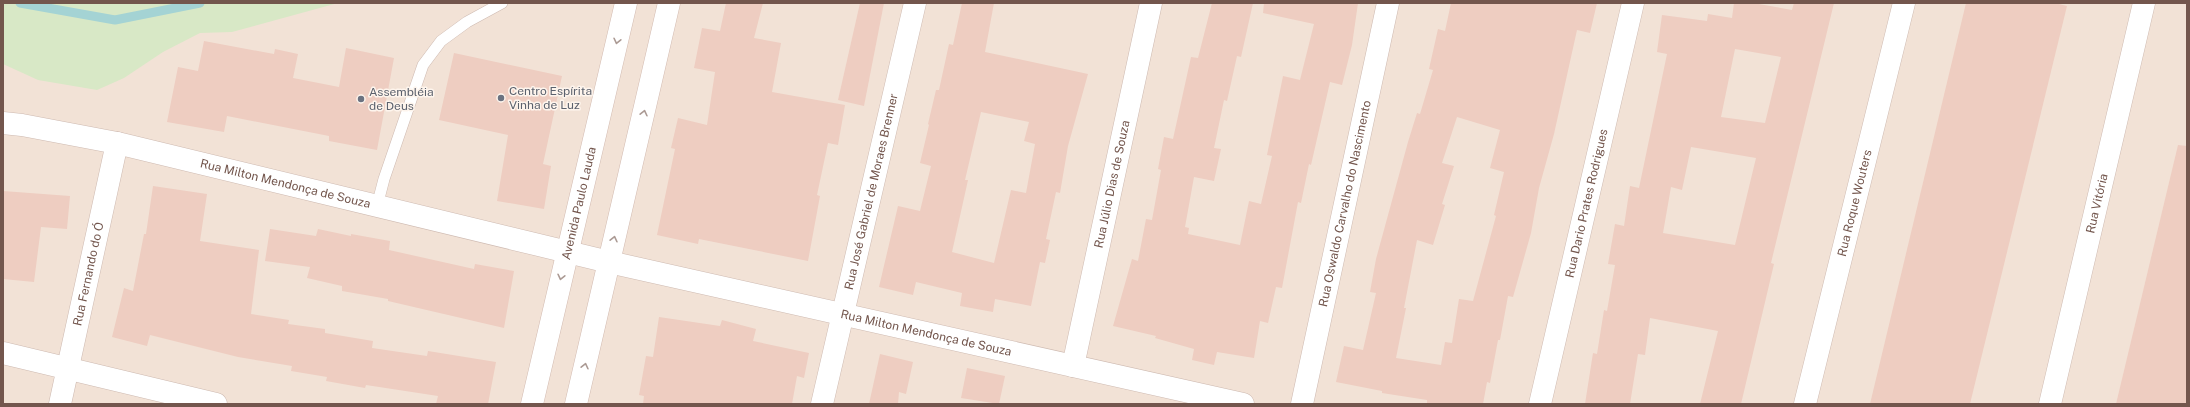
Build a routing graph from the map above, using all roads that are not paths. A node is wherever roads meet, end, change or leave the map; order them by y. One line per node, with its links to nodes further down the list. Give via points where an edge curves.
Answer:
1 (502, 3): 12 (lane, via 467,22 441,41 423,65)
2 (626, 3): 13 (street, Avenida Paulo Lauda, one-way to 13)
3 (669, 3): 14 (street, one-way to 3)
4 (915, 3): 15 (street, Rua José Gabriel de Moraes Brenner)
5 (1151, 3): 17 (street, Rua Júlio Dias de Souza)
6 (1388, 3): 25 (street, Rua Oswaldo Carvalho do Nascimento)
7 (1633, 3): 26 (street, Rua Dario Prates Rodrigues)
8 (1904, 3): 27 (street, Rua Roque Wouters)
9 (2144, 3): 28 (street, Rua Vitória)
10 (3, 123): 11 (street, Rua Milton Mendonça de Souza)
11 (117, 144): 12 (street, Rua Milton Mendonça de Souza); 18 (street, Rua Fernando do Ó)
12 (377, 206): 13 (street, Rua Milton Mendonça de Souza)
13 (567, 252): 14 (street, Rua Milton Mendonça de Souza); 21 (street, Avenida Paulo Lauda, one-way to 21)
14 (609, 262): 15 (street, Rua Milton Mendonça de Souza); 22 (street, one-way to 14)
15 (843, 315): 17 (street, Rua Milton Mendonça de Souza); 23 (street, Rua José Gabriel de Moraes Brenner)
16 (3, 354): 18 (street)
17 (1073, 366): 24 (street, Rua Milton Mendonça de Souza)
18 (68, 369): 19 (street, Rua Fernando do Ó); 20 (street)
19 (60, 404)
20 (216, 404)
21 (532, 404)
22 (576, 404)
23 (822, 404)
24 (1243, 404)
25 (1302, 404)
26 (1540, 404)
27 (1804, 404)
28 (2050, 404)

